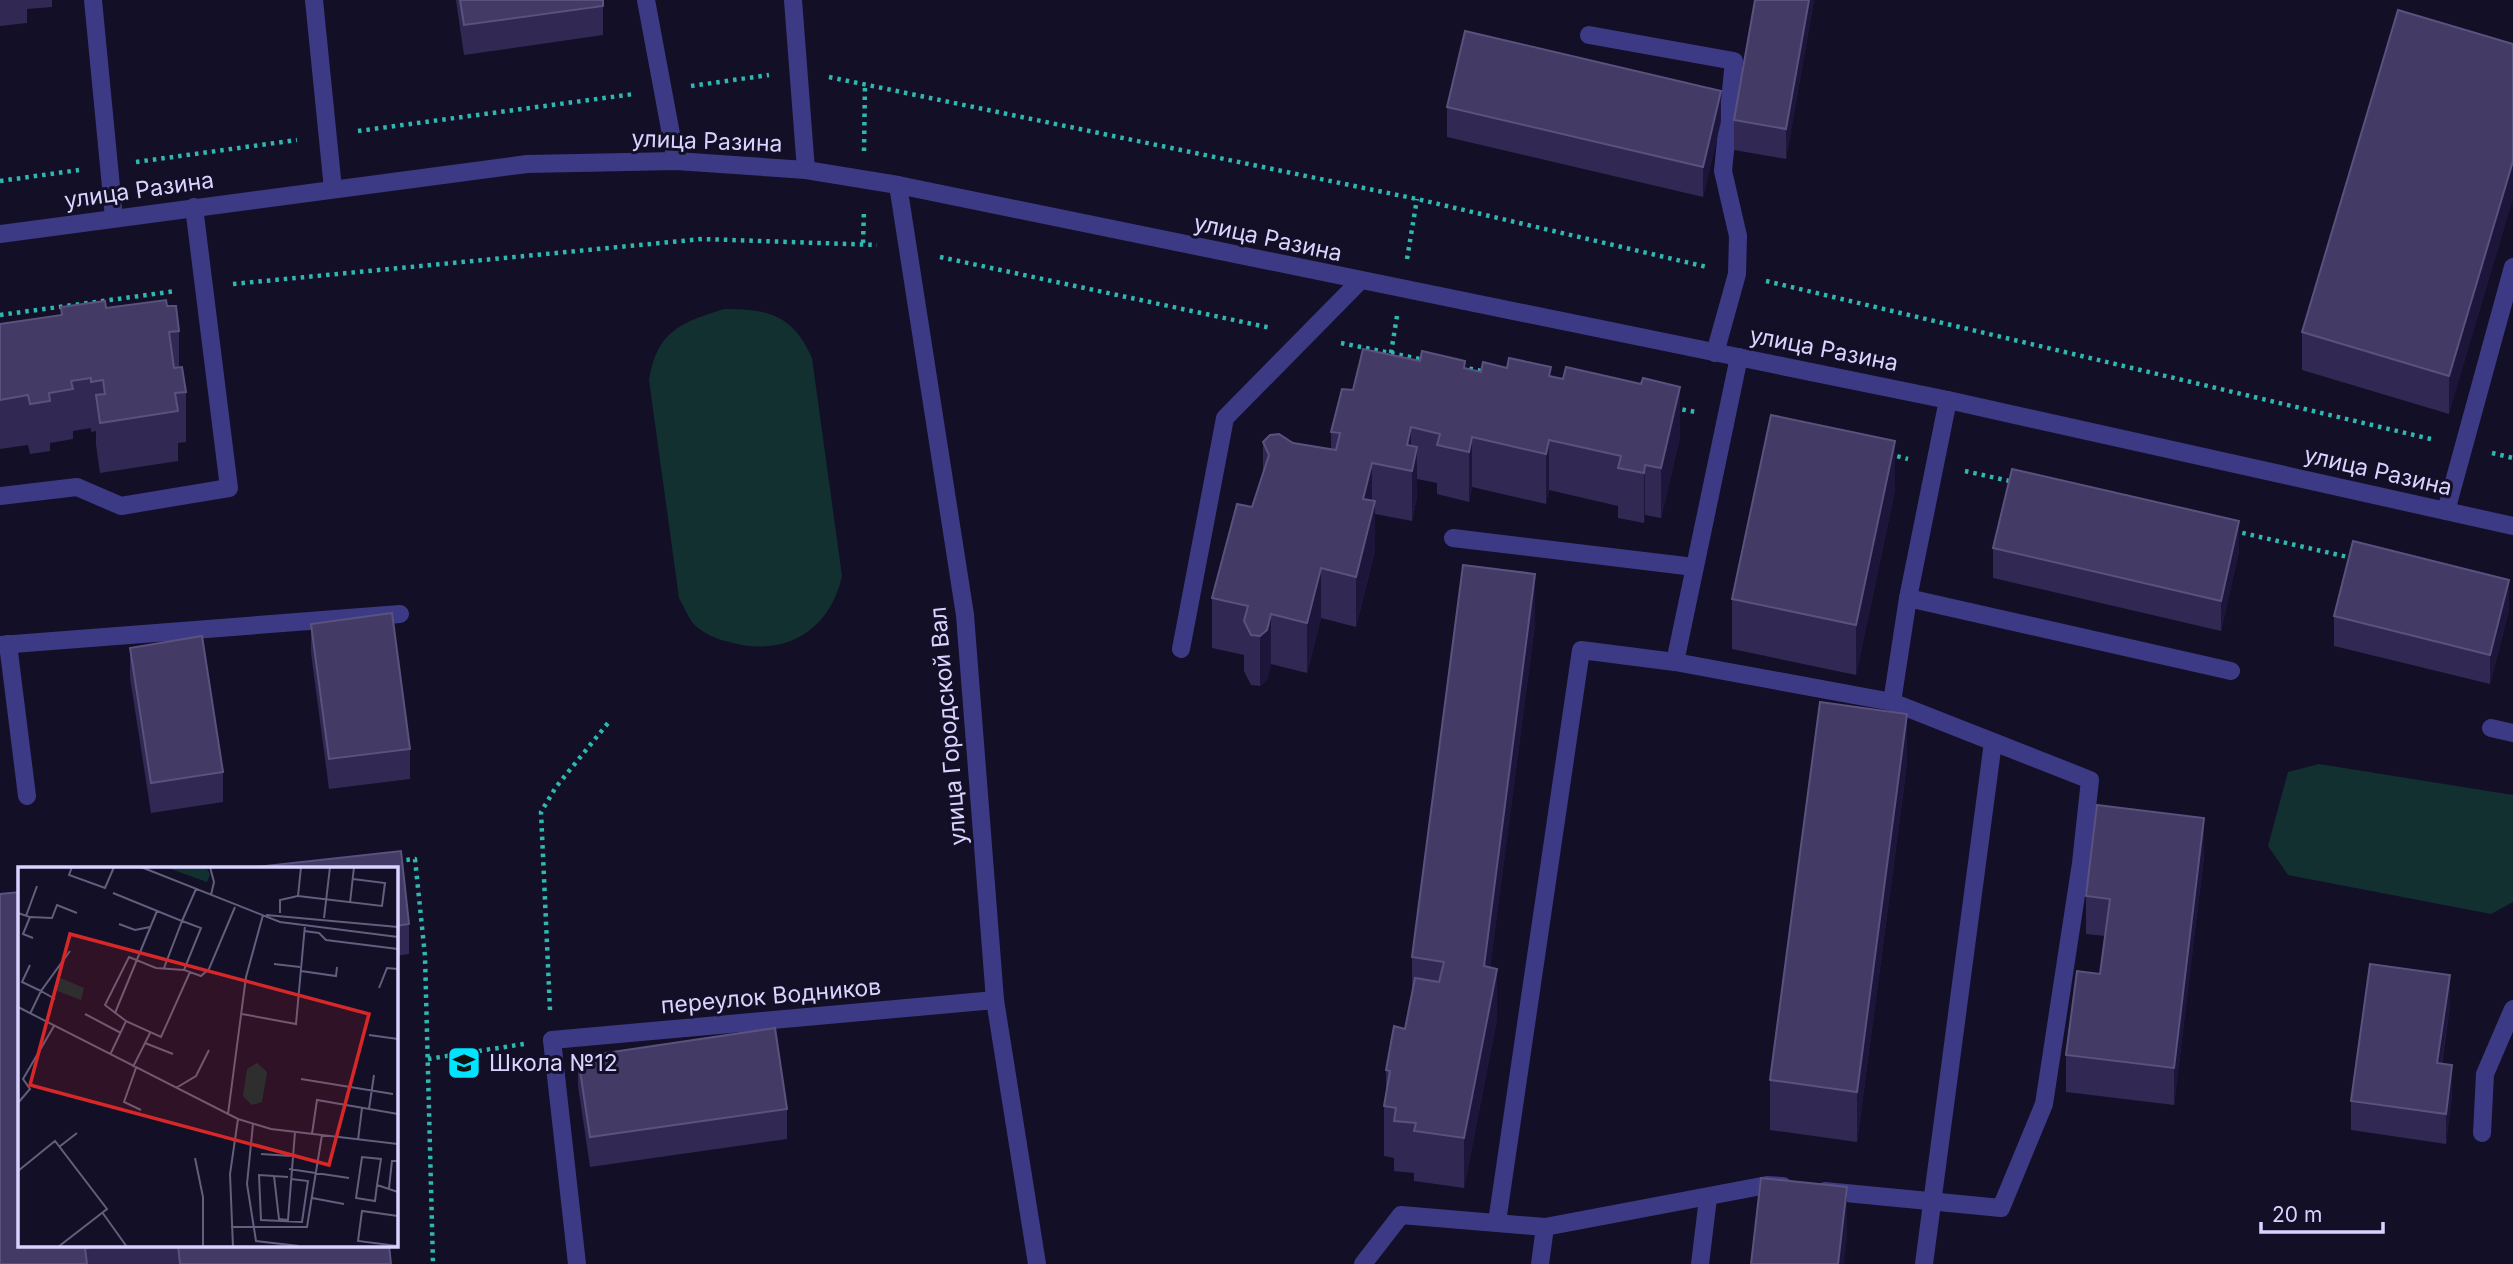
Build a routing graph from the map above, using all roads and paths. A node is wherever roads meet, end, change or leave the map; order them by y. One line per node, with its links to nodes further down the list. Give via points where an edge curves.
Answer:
1 (93, 0): 10 (street)
2 (314, 0): 8 (street)
3 (646, 0): 7 (street)
4 (793, 0): 6 (street)
5 (1589, 35): 19 (street, via 1734,61 1723,171 1738,236)
6 (798, 71): 7 (path); 11 (street); 19 (path, via 1418,199)
7 (662, 90): 8 (path); 9 (street)
8 (327, 136): 10 (path); 14 (street)
9 (676, 161): 11 (street, улица Разина); 14 (street, улица Разина, via 527,164)
10 (108, 166): 12 (path); 16 (street)
11 (806, 170): 13 (street, улица Разина)
12 (0, 181)
13 (898, 186): 20 (street, улица Разина); 44 (street, улица Городской Вал, via 965,615)
14 (332, 189): 15 (street, улица Разина)
15 (194, 207): 16 (street, улица Разина); 26 (street, via 229,488 121,506 76,486)
16 (114, 218): 17 (street, улица Разина)
17 (0, 234)
18 (2513, 267): 24 (street)
19 (1737, 274): 21 (street); 24 (path)
20 (1359, 282): 21 (street, улица Разина); 34 (street, via 1225,418)
21 (1715, 352): 22 (street, улица Разина)
22 (1740, 357): 23 (street, улица Разина); 30 (street)
23 (1948, 400): 27 (street, улица Разина); 31 (street)
24 (2464, 447): 25 (path); 27 (street)
25 (2513, 458)
26 (0, 496)
27 (2446, 511): 28 (street, улица Разина)
28 (2513, 526)
29 (1453, 538): 30 (street)
30 (1694, 567): 35 (street)
31 (1908, 598): 36 (street); 37 (street)
32 (400, 614): 33 (street)
33 (4, 645): 42 (street)
34 (1181, 649)
35 (1675, 662): 37 (street); 51 (street, via 1581,650)
36 (2231, 671)
37 (1892, 702): 41 (street)
38 (608, 723): 46 (path, via 541,812)
39 (2491, 728): 40 (street)
40 (2513, 733)
41 (1993, 742): 50 (street); 50 (street, via 2090,780 2081,863 2044,1104 2001,1208)
42 (27, 796)
43 (390, 862): 47 (path, via 415,859 425,956)
44 (995, 1000): 46 (street, переулок Водников); 55 (street, улица Городской Вал)
45 (2513, 1009): 48 (street, via 2485,1074)
46 (552, 1040): 47 (path); 54 (street)
47 (428, 1059): 53 (path)
48 (2482, 1133)
49 (1708, 1198): 50 (street, via 1767,1185); 52 (street); 58 (street)
50 (1931, 1203): 59 (street)
51 (1497, 1222): 52 (street); 56 (street, via 1401,1215)
52 (1545, 1227): 57 (street)
53 (433, 1264)
54 (577, 1264)
55 (1037, 1264)
56 (1363, 1264)
57 (1540, 1264)
58 (1700, 1264)
59 (1924, 1264)

